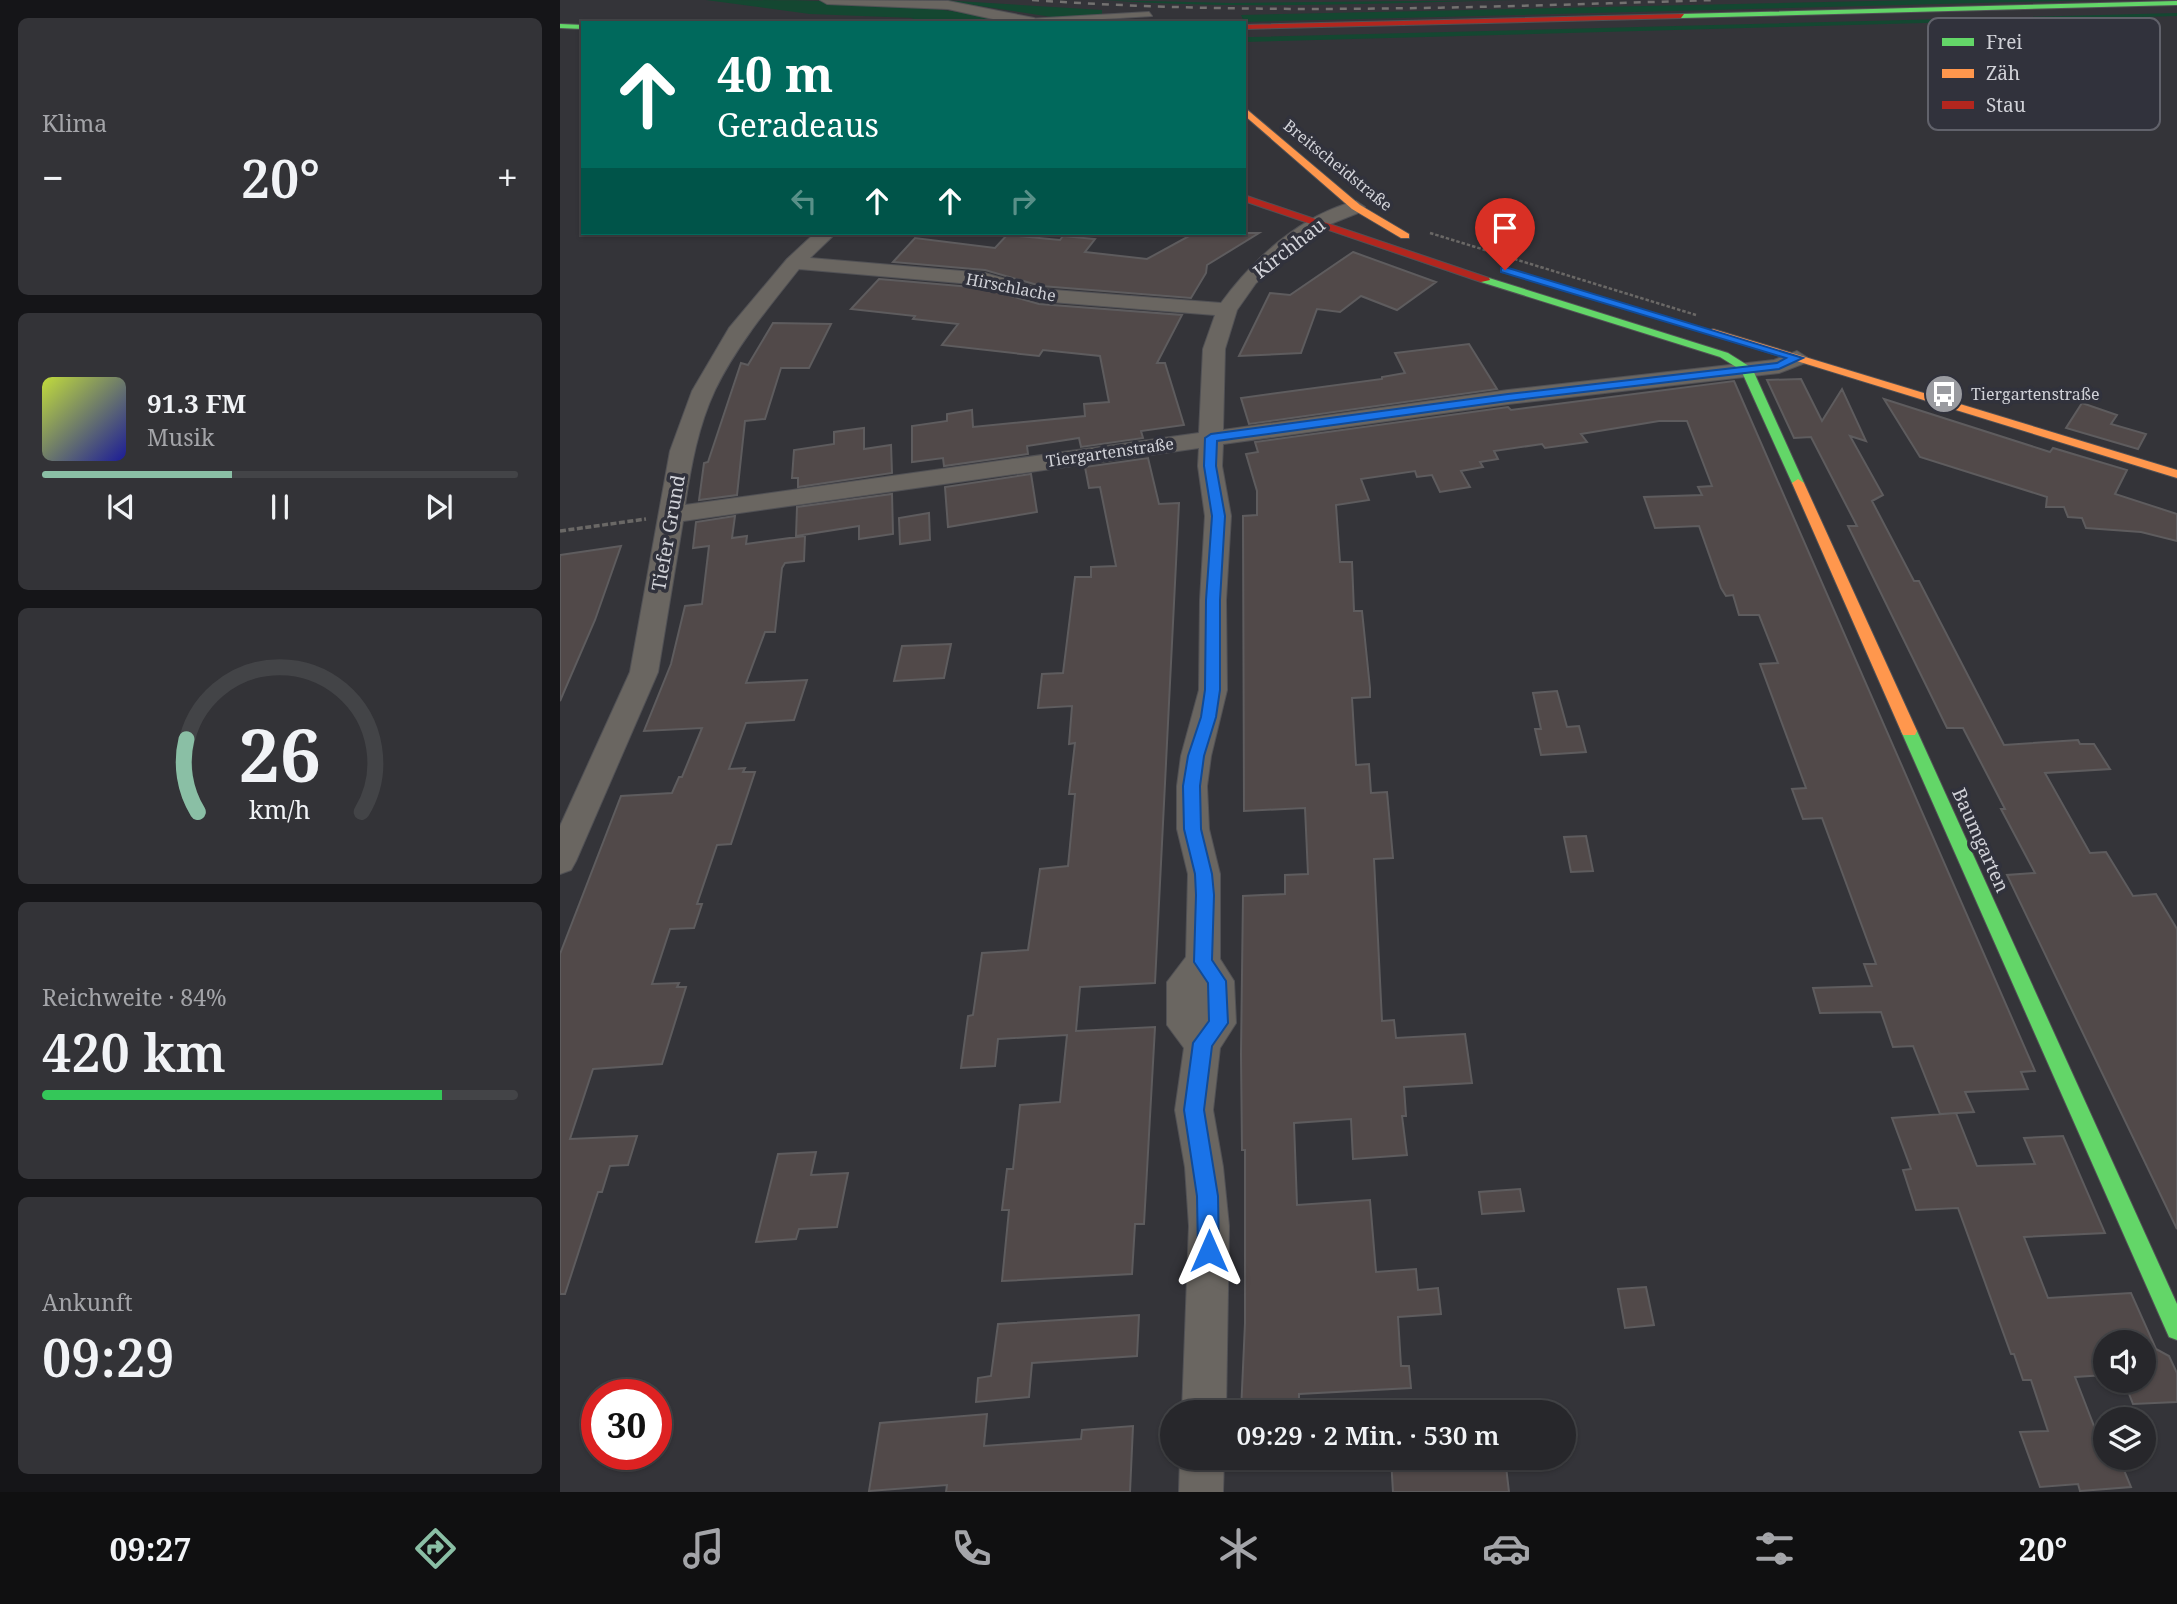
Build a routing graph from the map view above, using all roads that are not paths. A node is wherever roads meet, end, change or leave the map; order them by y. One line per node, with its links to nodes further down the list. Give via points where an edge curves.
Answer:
1 (827, 0): 2 (street)
2 (910, 1): 5 (street)
3 (2177, 3): 9 (street)
4 (1149, 14): 6 (lane)
5 (1027, 21)
6 (1046, 21)
7 (560, 26): 8 (street)
8 (581, 27)
9 (1246, 27)
10 (1246, 112): 12 (street, Breitscheidstraße)
11 (1246, 199): 13 (street)
12 (1356, 207): 13 (street, Kirchhau); 16 (street, Breitscheidstraße, via 1416,242)
13 (1316, 223): 17 (street, Kirchhau, via 1249,279); 20 (street, via 1724,355)
14 (824, 235): 15 (street, Tiefer Grund)
15 (794, 263): 17 (street, Hirschlache, via 985,279 1038,295); 23 (street, Tiefer Grund, via 737,333 703,391 682,452)
16 (1570, 289)
17 (1227, 310): 21 (street, Kirchhau, via 1214,349)
18 (1700, 322): 19 (street)
19 (1797, 358): 20 (street, Tiergartenstraße, via 1779,366); 22 (street)
20 (1746, 368): 21 (street, Tiergartenstraße); 25 (street, Baumgarten)
21 (1211, 438): 23 (street, Tiergartenstraße); 26 (street, Kirchhau, via 1218,516 1213,690 1192,786 1193,829 1204,874 1203,962 1185,982 1185,1025 1203,1043 1194,1110 1209,1226)
22 (2177, 474)
23 (672, 515): 24 (street, Tiefer Grund, via 644,672)
24 (560, 861)
25 (2177, 1329)
26 (1204, 1400)
27 (1202, 1470): 28 (street)
28 (1201, 1492)

